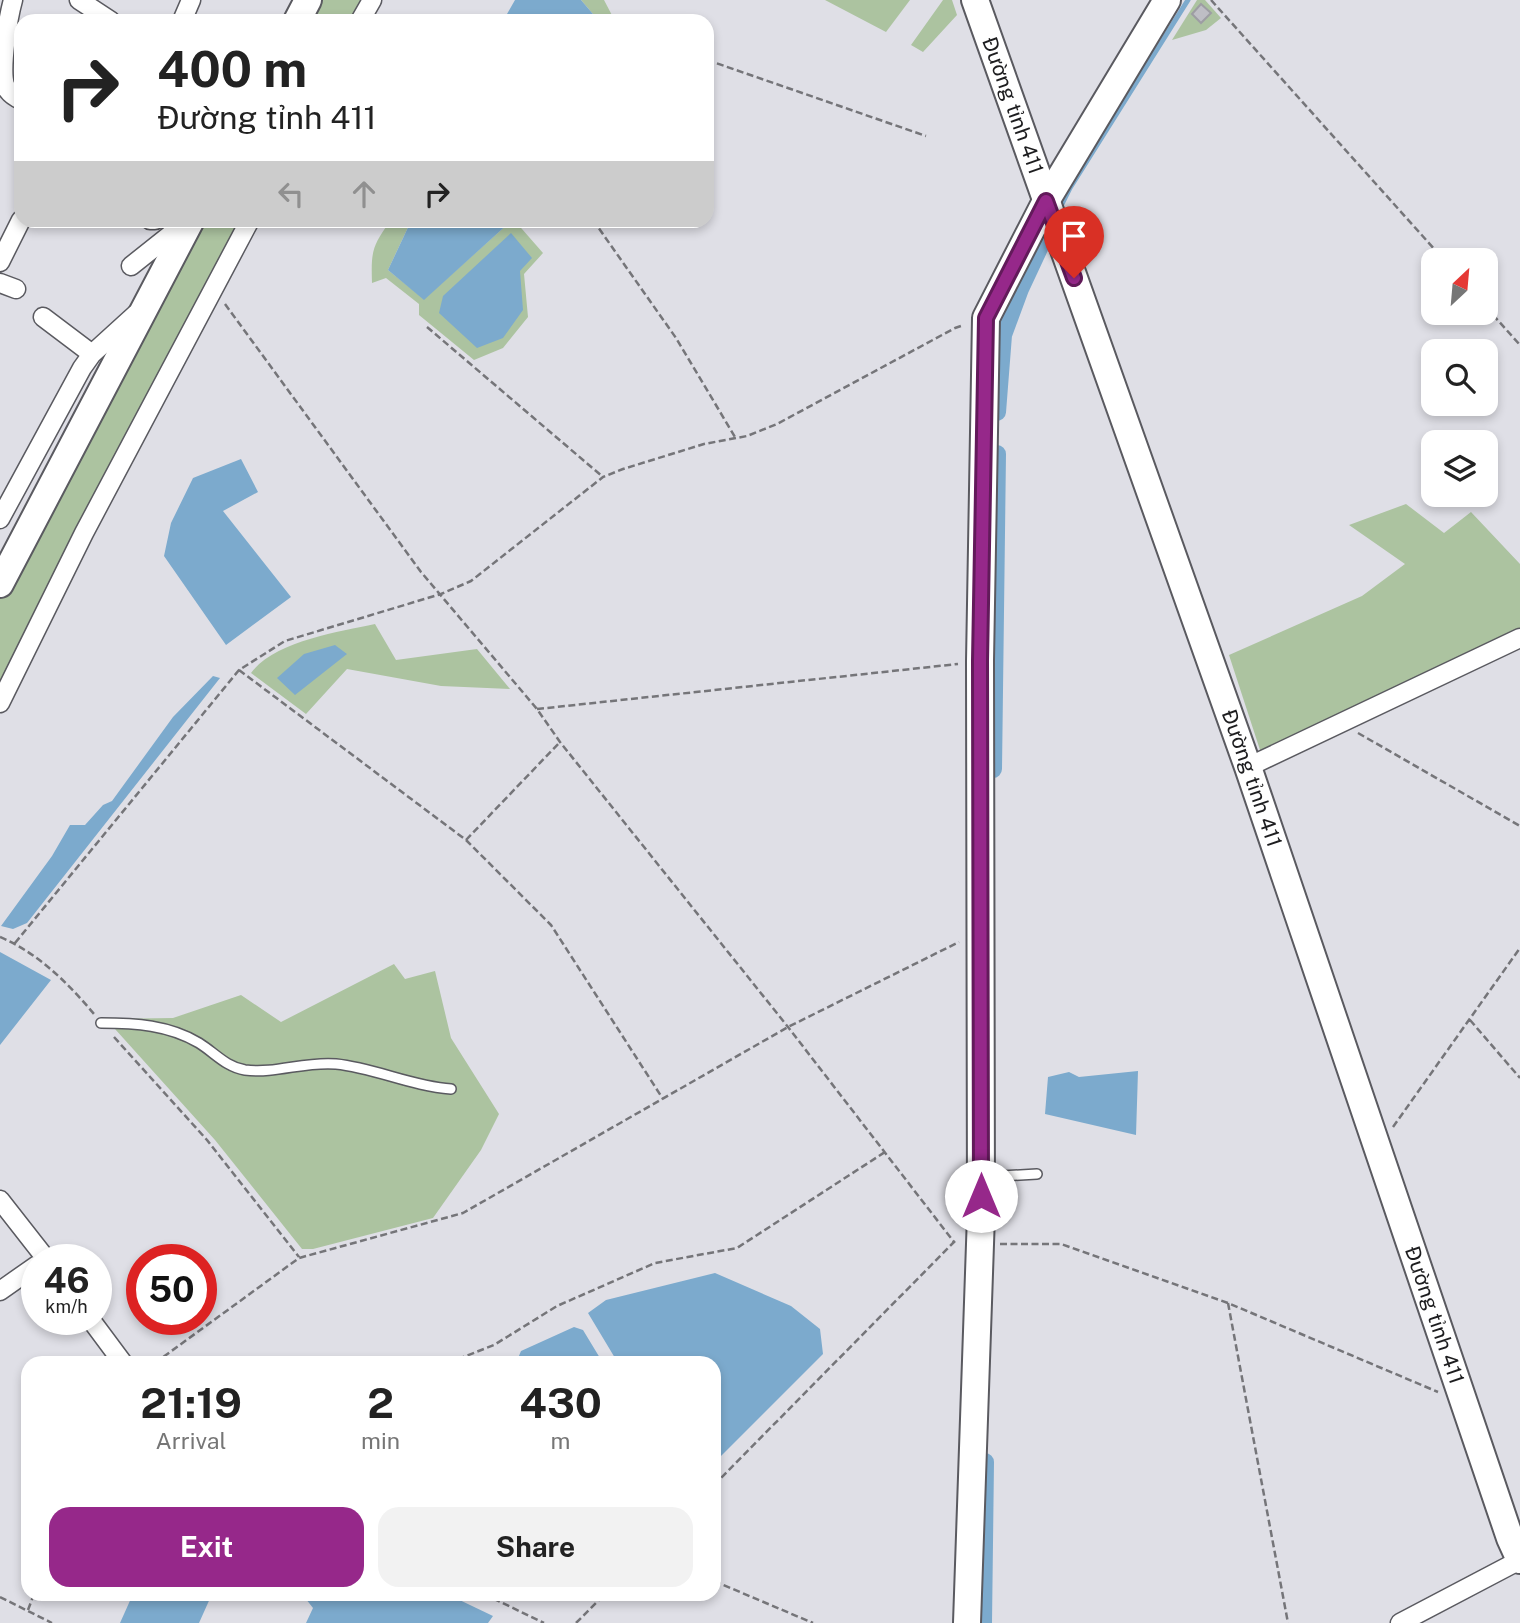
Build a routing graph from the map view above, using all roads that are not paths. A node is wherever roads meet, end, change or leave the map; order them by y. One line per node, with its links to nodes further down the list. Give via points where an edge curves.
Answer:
1 (13, 0): 6 (street, via 3,74)
2 (79, 0): 5 (street)
3 (975, 0): 7 (main road, Đường tỉnh 411)
4 (1167, 0): 7 (main road)
5 (100, 14)
6 (14, 95)
7 (1046, 201): 21 (main road, Đường tỉnh 411); 25 (main road, via 986,318 980,661)
8 (17, 228): 12 (street)
9 (180, 228): 13 (street)
10 (186, 228): 14 (main road)
11 (246, 228): 20 (street)
12 (0, 262)
13 (131, 266)
14 (146, 305): 16 (street); 18 (main road)
15 (43, 317): 16 (street)
16 (92, 354): 17 (street)
17 (0, 519)
18 (0, 583)
19 (1520, 638): 21 (street)
20 (0, 703)
21 (1248, 767): 32 (main road, Đường tỉnh 411)
22 (101, 1023): 23 (lane, via 166,1029 245,1070 334,1064)
23 (451, 1089)
24 (1037, 1174): 25 (lane)
25 (988, 1177): 33 (main road, via 981,1215 967,1242)
26 (0, 1200): 27 (street)
27 (32, 1244)
28 (21, 1277): 29 (street)
29 (0, 1291)
30 (102, 1335): 31 (street)
31 (118, 1356)
32 (1520, 1560): 34 (street)
33 (967, 1623)
34 (1400, 1623)

